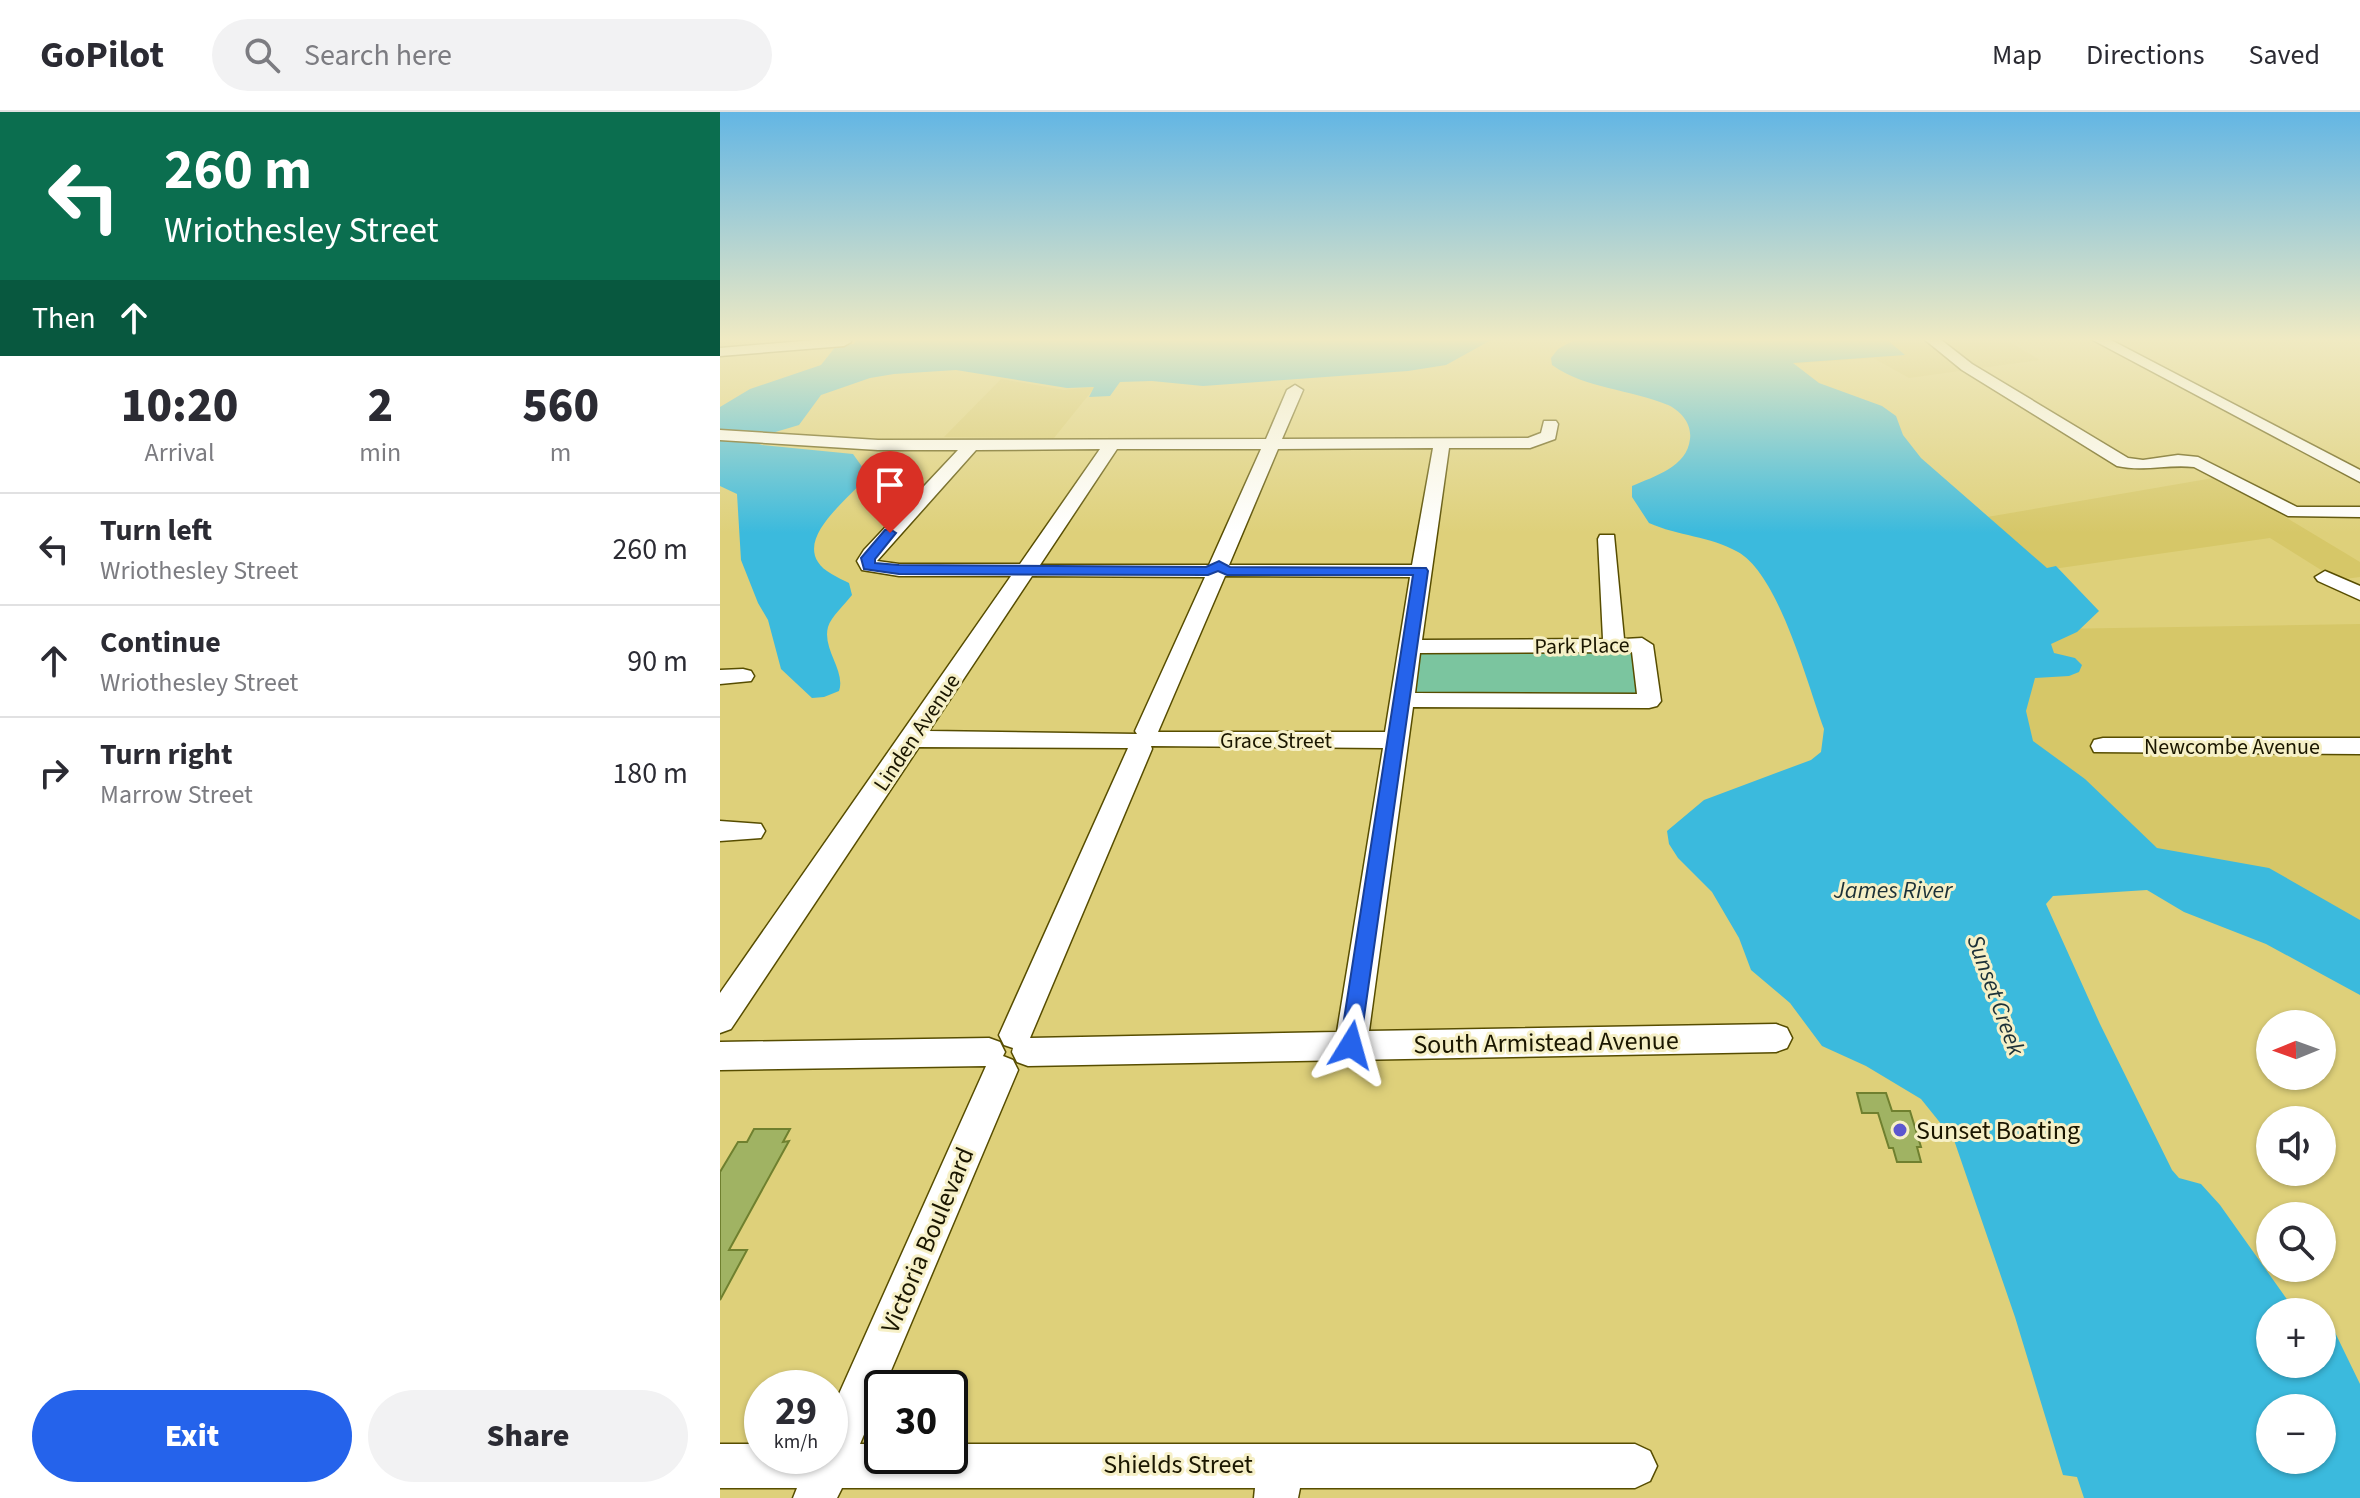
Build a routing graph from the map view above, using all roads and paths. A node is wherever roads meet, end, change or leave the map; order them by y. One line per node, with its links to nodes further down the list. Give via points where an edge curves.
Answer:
1 (1289, 404): 8 (street, Victoria Boulevard)
2 (2027, 404): 13 (street, via 2123,462 2198,462 2294,512)
3 (2221, 404): 11 (street)
4 (1550, 424): 6 (street, via 1549,436 1530,443)
5 (720, 435): 9 (street, via 848,445)
6 (1442, 443): 8 (street); 17 (street)
7 (1112, 444): 8 (street); 9 (street); 15 (street, Linden Avenue)
8 (1272, 444): 16 (street, Victoria Boulevard)
9 (971, 445): 15 (street, via 871,554 869,566)
10 (2360, 458): 11 (street)
11 (2332, 462): 12 (street)
12 (2360, 477)
13 (2360, 512)
14 (1607, 539): 20 (street)
15 (1026, 570): 16 (street); 25 (street, Linden Avenue)
16 (1217, 571): 17 (street); 26 (street, Victoria Boulevard)
17 (1421, 571): 21 (street)
18 (2325, 577): 19 (street)
19 (2360, 594)
20 (1614, 645): 21 (street, Park Place); 24 (street, Park Place, via 1642,645 1649,701)
21 (1411, 647): 24 (street)
22 (743, 676): 23 (street)
23 (720, 677)
24 (1402, 700): 27 (street)
25 (912, 739): 26 (street, Grace Street); 32 (street, Linden Avenue)
26 (1144, 740): 27 (street, Grace Street); 35 (street, Victoria Boulevard)
27 (1396, 740): 34 (street)
28 (2103, 746): 29 (street, Newcombe Avenue)
29 (2360, 746)
30 (720, 831): 31 (street)
31 (752, 831)
32 (720, 1019)
33 (1776, 1038): 34 (street, South Armistead Avenue)
34 (1351, 1045): 35 (street, South Armistead Avenue)
35 (1008, 1052): 36 (street, South Armistead Avenue); 39 (street, Victoria Boulevard)
36 (720, 1056)
37 (720, 1466): 39 (street, Shields Street)
38 (1635, 1466): 40 (street, Shields Street)
39 (823, 1481): 40 (street, Shields Street)
40 (1278, 1481)

